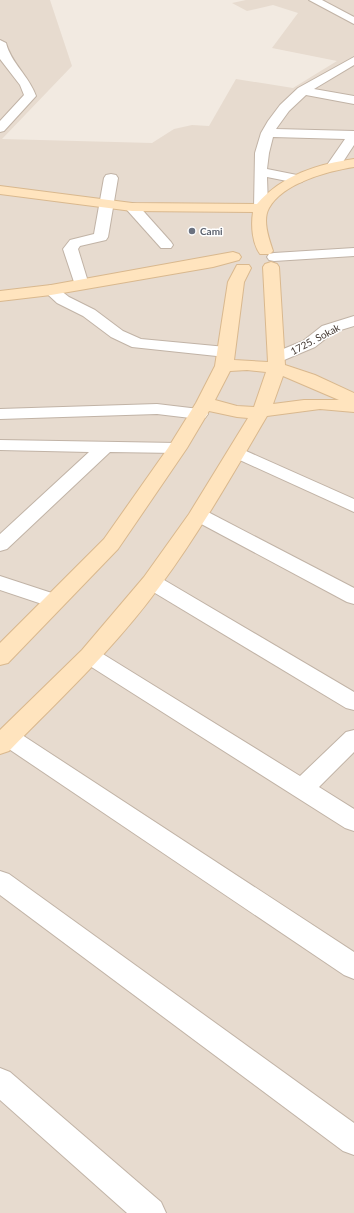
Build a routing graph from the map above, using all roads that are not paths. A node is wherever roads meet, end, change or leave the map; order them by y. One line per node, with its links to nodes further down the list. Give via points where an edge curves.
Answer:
1 (314, 0): 2 (street)
2 (354, 21)
3 (0, 43): 4 (street)
4 (1, 56): 8 (street, via 26,85 30,96)
5 (354, 60): 6 (street)
6 (302, 91): 7 (street); 9 (street, via 288,104)
7 (354, 100)
8 (0, 128)
9 (267, 133): 11 (street, via 354,135); 12 (street, via 262,154)
10 (354, 163): 11 (main road)
11 (334, 165): 14 (main road)
12 (262, 172): 14 (street); 18 (street)
13 (111, 178): 16 (street)
14 (297, 179): 18 (main road)
15 (0, 190): 16 (main road)
16 (108, 203): 17 (main road); 23 (street, via 101,237 75,243 70,250)
17 (132, 207): 18 (main road); 19 (street)
18 (261, 208): 21 (main road, via 255,238)
19 (166, 245)
20 (354, 252): 21 (street)
21 (270, 258): 22 (main road, via 258,270); 28 (main road)
22 (238, 264): 23 (main road, via 214,262); 27 (main road)
23 (82, 285): 24 (main road)
24 (51, 290): 25 (main road); 27 (street, via 117,334 138,344)
25 (0, 296)
26 (354, 321): 28 (street, 1725. Sokak, via 328,329 310,344)
27 (225, 359): 28 (main road, via 244,365); 31 (main road)
28 (276, 363): 29 (main road); 32 (main road)
29 (354, 400)
30 (354, 406): 32 (main road, via 320,404)
31 (202, 408): 32 (main road); 33 (street); 36 (main road)
32 (260, 413): 37 (main road)
33 (0, 414)
34 (0, 445): 35 (street)
35 (105, 447): 36 (street); 40 (street)
36 (177, 448): 44 (main road, via 111,544)
37 (237, 452): 38 (street); 39 (main road)
38 (354, 506)
39 (200, 515): 41 (main road); 43 (street)
40 (0, 545)
41 (152, 582): 45 (main road); 47 (street)
42 (0, 583): 44 (street)
43 (354, 597)
44 (54, 601): 46 (main road)
45 (90, 656): 49 (main road); 50 (street)
46 (0, 657)
47 (354, 702)
48 (354, 738): 50 (street)
49 (4, 741): 53 (street)
50 (302, 789): 51 (street)
51 (354, 821)
52 (0, 881): 55 (street)
53 (354, 967)
54 (0, 1081): 56 (street)
55 (354, 1141)
56 (150, 1213)

